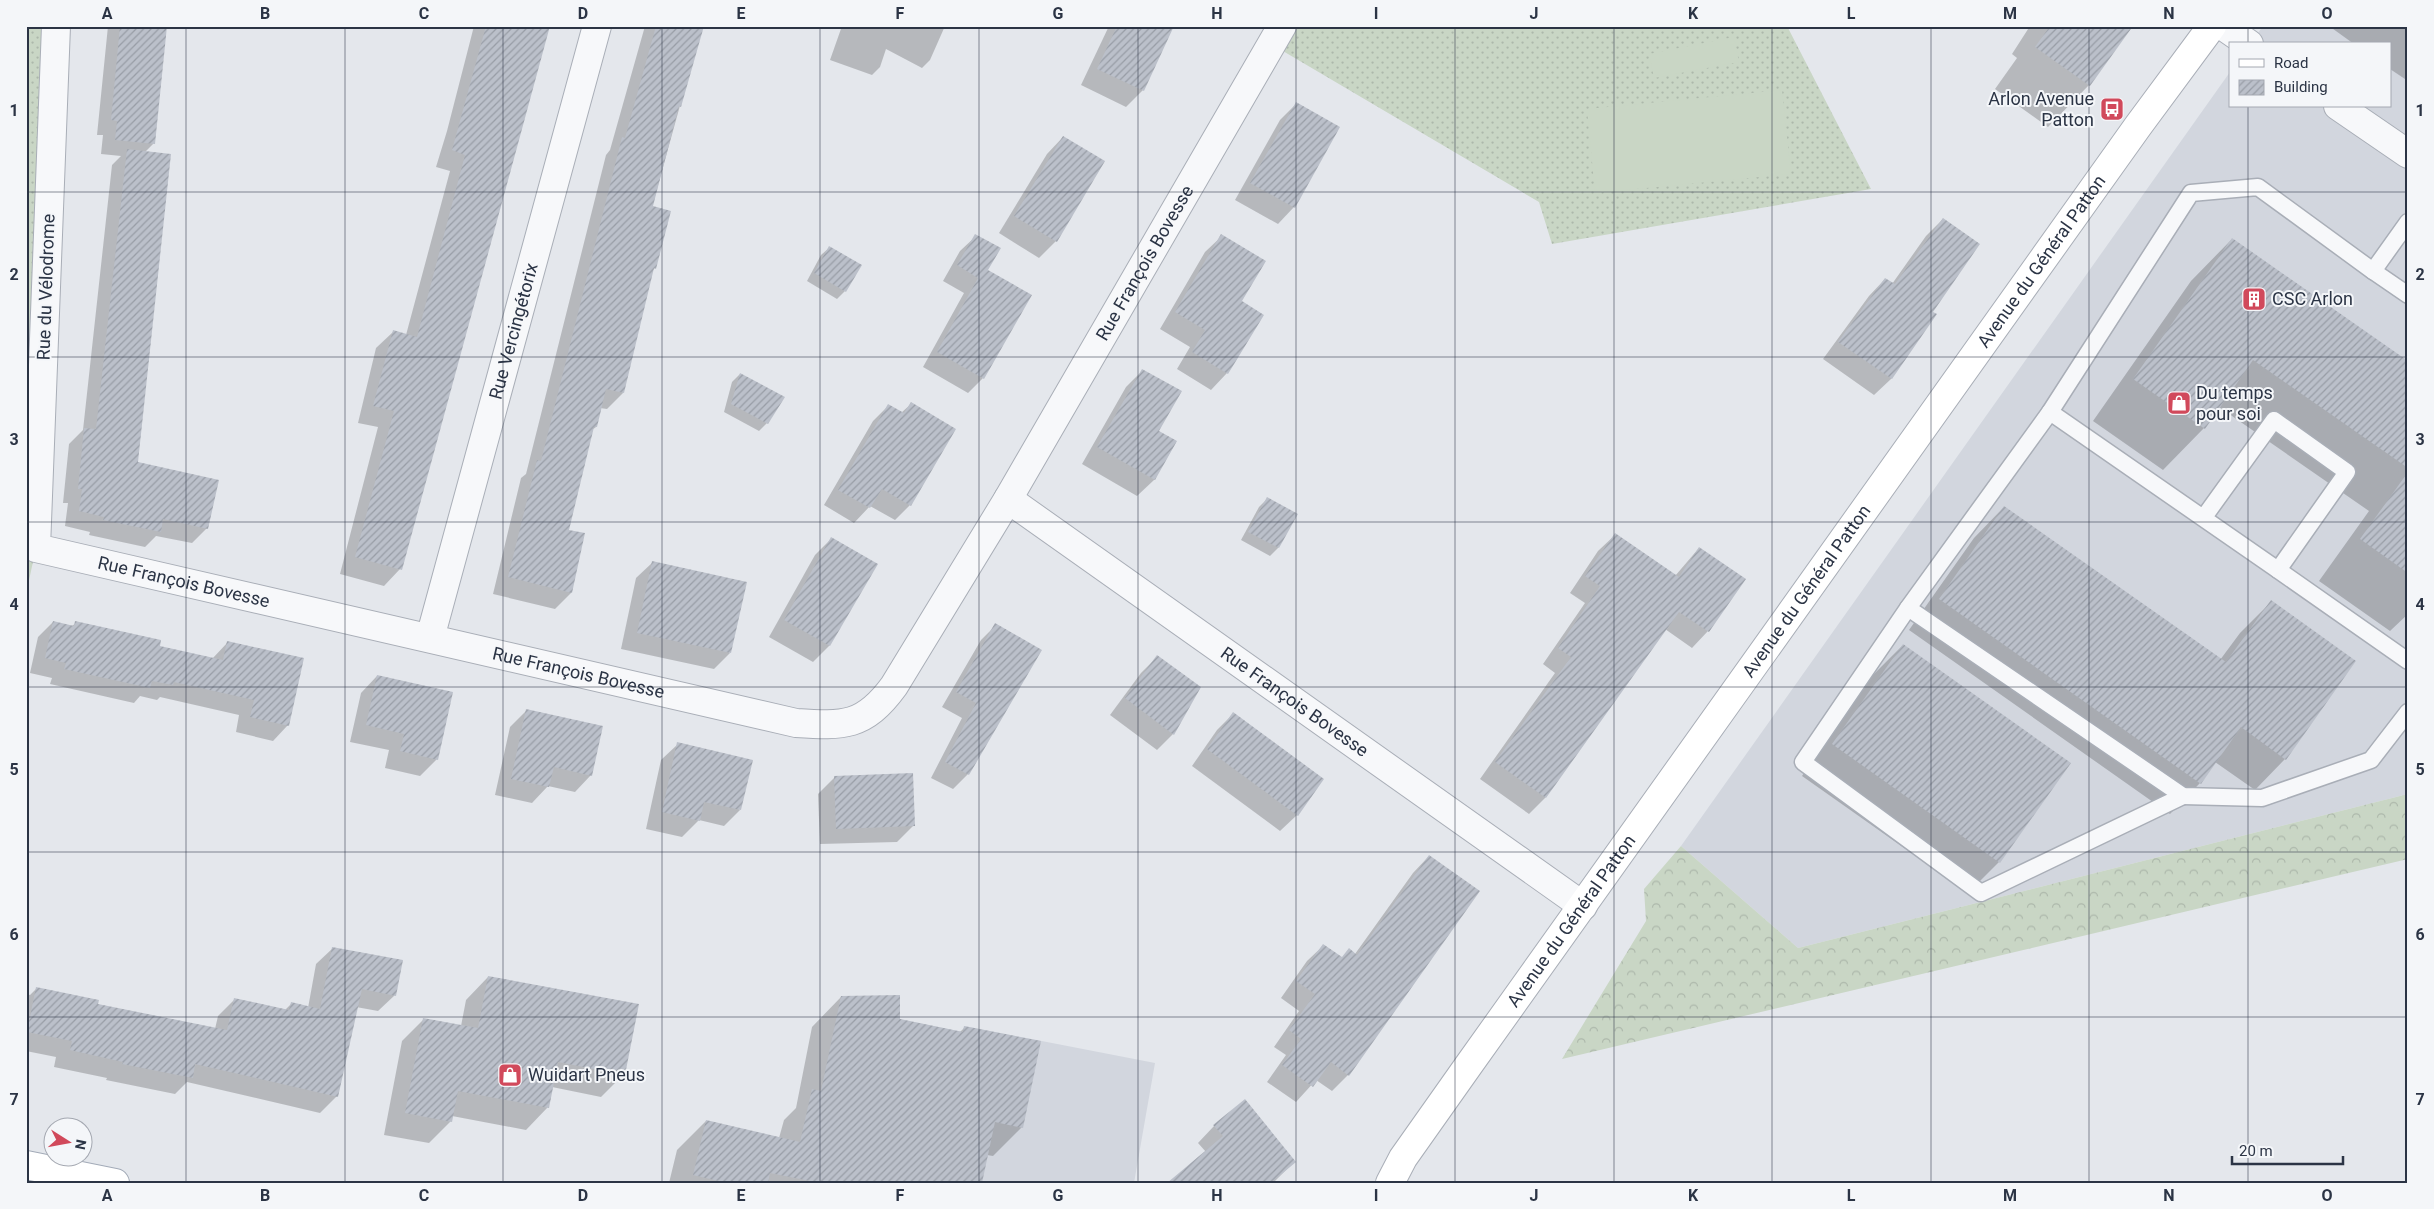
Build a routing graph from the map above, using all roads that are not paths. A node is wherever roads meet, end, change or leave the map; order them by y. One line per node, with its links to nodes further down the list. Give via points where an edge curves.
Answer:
1 (56, 26): 15 (street, Rue du Vélodrome)
2 (597, 26): 18 (street, Rue Vercingétorix)
3 (1282, 26): 13 (street, Rue François Bovesse)
4 (2212, 26): 22 (main road, Avenue du Général Patton)
5 (2224, 26): 6 (street)
6 (2245, 42)
7 (2341, 108): 8 (street)
8 (2408, 154)
9 (2408, 222): 10 (lane)
10 (2373, 271): 11 (lane); 12 (lane, via 2258,188 2191,192)
11 (2408, 295)
12 (2050, 412): 14 (lane); 17 (lane)
13 (1008, 499): 18 (street, Rue François Bovesse, via 894,686 879,707 856,720 831,725 796,723); 22 (street, Rue François Bovesse)
14 (2204, 517): 16 (lane); 16 (lane, via 2274,420 2347,472)
15 (36, 548): 18 (street, Rue François Bovesse)
16 (2278, 570): 19 (lane)
17 (1908, 608): 21 (lane); 21 (lane, via 1803,762 1981,893)
18 (430, 638)
19 (2408, 662)
20 (2408, 712): 21 (lane, via 2371,760 2262,798)
21 (2183, 796)
22 (1582, 906): 23 (main road, Avenue du Général Patton)
23 (1403, 1158): 26 (main road); 27 (main road)
24 (26, 1165): 25 (main road)
25 (116, 1183)
26 (1379, 1183)
27 (1391, 1183)

